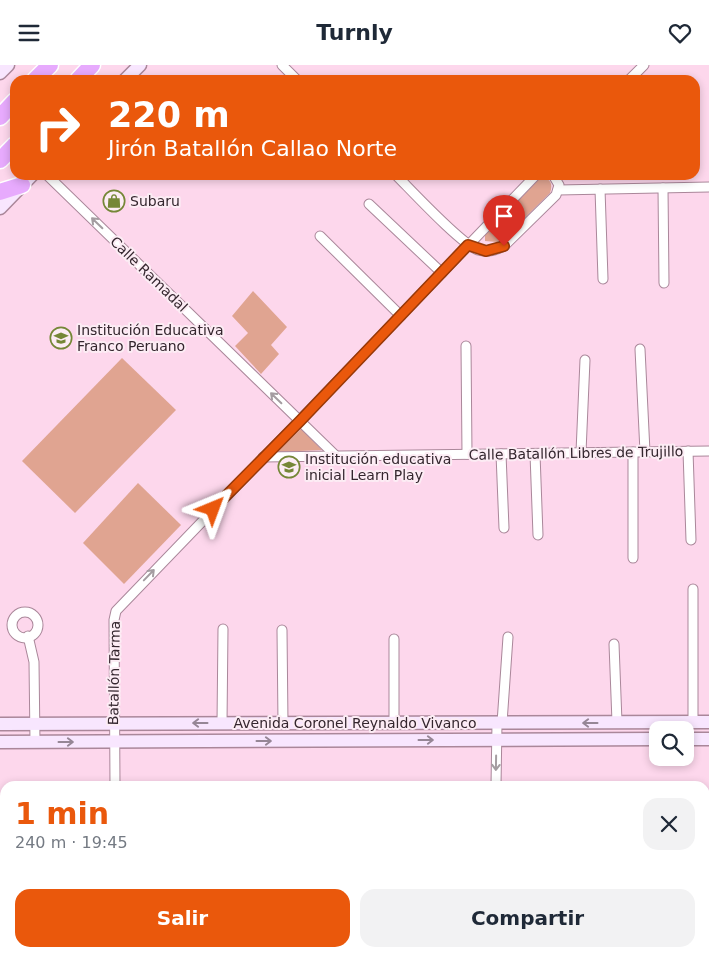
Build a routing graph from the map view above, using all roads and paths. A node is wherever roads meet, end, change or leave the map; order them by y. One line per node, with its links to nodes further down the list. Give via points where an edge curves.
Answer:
1 (8, 65): 7 (street)
2 (50, 65): 8 (highway)
3 (92, 65): 9 (highway)
4 (140, 65): 10 (street)
5 (282, 65): 11 (street)
6 (644, 65): 12 (street)
7 (0, 73)
8 (40, 75)
9 (83, 75)
10 (130, 75)
11 (292, 75)
12 (635, 75)
13 (10, 106): 14 (highway)
14 (0, 117)
15 (10, 150): 16 (highway)
16 (0, 160)
17 (27, 180): 26 (highway); 28 (street)
18 (52, 180): 38 (street, Calle Ramadal, one-way to 18)
19 (401, 180): 30 (street)
20 (531, 180): 30 (street, Batallón Tarma)
21 (556, 180): 25 (street, via 560,185)
22 (709, 187): 23 (street)
23 (663, 188): 24 (street); 33 (street)
24 (600, 189): 25 (street); 32 (street)
25 (558, 190): 30 (street, via 504,246 486,251)
26 (0, 192)
27 (369, 204): 31 (street)
28 (0, 208)
29 (320, 236): 34 (street)
30 (468, 245): 31 (street, Batallón Tarma)
31 (442, 273): 34 (street, Batallón Tarma)
32 (603, 279)
33 (664, 283)
34 (401, 315): 38 (street, Batallón Tarma)
35 (466, 346): 44 (street)
36 (640, 349): 43 (street)
37 (585, 360): 41 (street)
38 (300, 421): 47 (street, Calle Ramadal); 48 (street, Batallón Tarma)
39 (688, 451): 40 (street, Calle Batallón Libres de Trujillo); 43 (street, Calle Batallón Libres de Trujillo); 51 (street)
40 (709, 451)
41 (581, 452): 42 (street, Calle Batallón Libres de Trujillo); 46 (street, Calle Batallón Libres de Trujillo)
42 (633, 452): 43 (street, Calle Batallón Libres de Trujillo); 52 (street)
43 (645, 452)
44 (467, 454): 45 (street, Calle Batallón Libres de Trujillo); 47 (street, Calle Batallón Libres de Trujillo)
45 (500, 454): 46 (street, Calle Batallón Libres de Trujillo); 49 (street)
46 (535, 454): 50 (street)
47 (336, 456): 48 (street, Calle Batallón Libres de Trujillo)
48 (263, 457): 63 (street, Batallón Tarma, one-way to 48, via 116,611)
49 (504, 528)
50 (538, 535)
51 (691, 540)
52 (633, 558)
53 (693, 589): 60 (street)
54 (223, 629): 64 (street)
55 (282, 630): 65 (street)
56 (28, 636): 72 (street, via 34,662)
57 (508, 637): 68 (street)
58 (394, 639): 67 (street)
59 (614, 644): 69 (street)
60 (694, 721)
61 (694, 722): 62 (street, Avenida Coronel Reynaldo Vivanco)
62 (709, 722)
63 (114, 723): 64 (street, Avenida Coronel Reynaldo Vivanco, one-way to 63); 72 (street, Avenida Coronel Reynaldo Vivanco); 80 (street, Batallón Tarma)
64 (222, 723): 65 (street, Avenida Coronel Reynaldo Vivanco)
65 (283, 723): 66 (street, Avenida Coronel Reynaldo Vivanco)
66 (309, 723): 67 (street, Avenida Coronel Reynaldo Vivanco); 77 (street)
67 (394, 723): 68 (street, Avenida Coronel Reynaldo Vivanco)
68 (500, 723): 69 (street, Avenida Coronel Reynaldo Vivanco, one-way to 68); 76 (street)
69 (617, 723): 70 (street, Avenida Coronel Reynaldo Vivanco)
70 (649, 723)
71 (0, 724): 72 (street, Avenida Coronel Reynaldo Vivanco)
72 (35, 724): 79 (street)
73 (649, 739): 76 (street, Avenida Coronel Reynaldo Vivanco)
74 (694, 739): 75 (street)
75 (709, 739)
76 (497, 740): 77 (street, Avenida Coronel Reynaldo Vivanco, one-way to 76); 82 (street, one-way to 82)
77 (308, 741): 80 (street, Avenida Coronel Reynaldo Vivanco, one-way to 77)
78 (0, 742): 79 (street, Avenida Coronel Reynaldo Vivanco)
79 (35, 742): 80 (street, Avenida Coronel Reynaldo Vivanco, one-way to 80)
80 (114, 742): 81 (street, Batallón Tarma)
81 (115, 781)
82 (496, 781)

